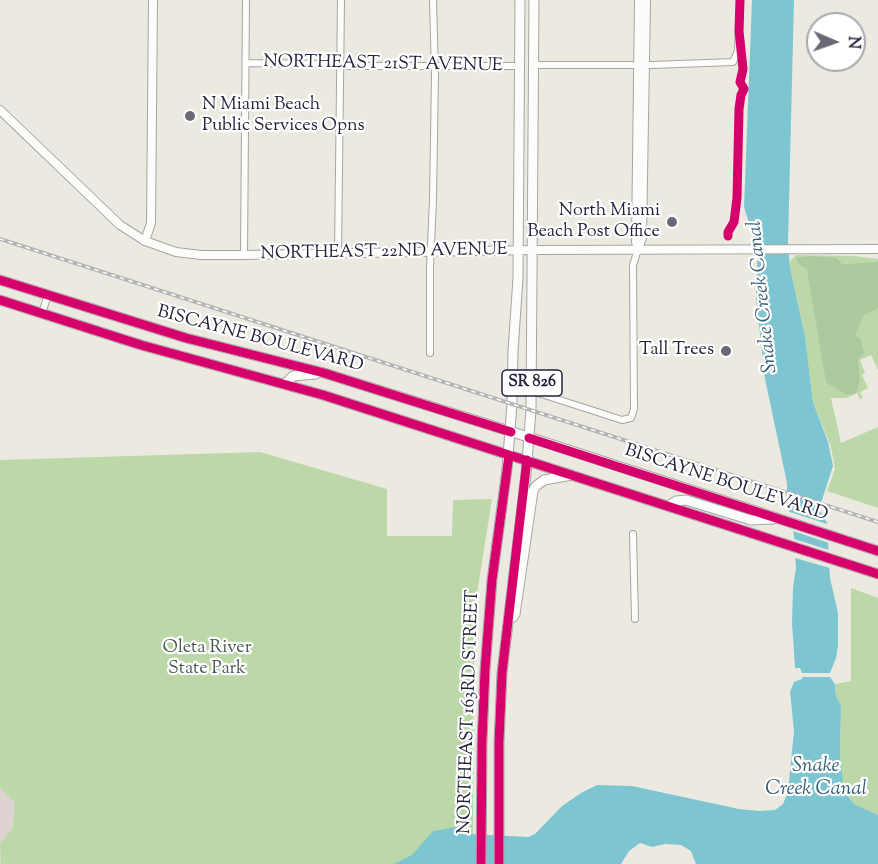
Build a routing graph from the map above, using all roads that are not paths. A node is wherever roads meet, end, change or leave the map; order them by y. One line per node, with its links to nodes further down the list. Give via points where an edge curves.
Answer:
1 (153, 0): 19 (street, via 151,223)
2 (246, 0): 11 (street)
3 (341, 0): 12 (street)
4 (433, 0): 15 (street)
5 (520, 0): 10 (main road, NORTHEAST 163RD STREET / SR 826)
6 (534, 0): 13 (main road, NORTHEAST 163RD STREET / SR 826)
7 (639, 0): 14 (street)
8 (646, 0): 14 (street)
9 (740, 0): 14 (street, via 735,61)
10 (520, 39): 13 (main road, via 525,56); 16 (main road, NORTHEAST 163RD STREET / SR 826)
11 (246, 63): 12 (street, NORTHEAST 21ST AVENUE); 28 (street)
12 (340, 64): 15 (street, NORTHEAST 21ST AVENUE); 26 (street)
13 (534, 64): 14 (street); 17 (main road, NORTHEAST 163RD STREET / SR 826)
14 (642, 65): 20 (street, via 636,242)
15 (434, 66): 16 (street, NORTHEAST 21ST AVENUE); 25 (street)
16 (519, 66): 17 (main road, via 527,72); 24 (main road, NORTHEAST 163RD STREET / SR 826)
17 (533, 88): 23 (main road, NORTHEAST 163RD STREET / SR 826)
18 (0, 110): 19 (main road, NORTHEAST 22ND AVENUE, via 109,216)
19 (145, 241): 28 (main road, NORTHEAST 22ND AVENUE, via 188,254)
20 (639, 249): 21 (street, NORTHEAST 22ND AVENUE); 23 (street, NORTHEAST 22ND AVENUE); 36 (street, via 633,265 631,418 622,420)
21 (847, 249): 22 (street, NORTHEAST 22ND AVENUE); 27 (street)
22 (878, 249)
23 (532, 250): 24 (main road, NORTHEAST 22ND AVENUE); 36 (main road, NORTHEAST 163RD STREET / SR 826)
24 (518, 251): 25 (main road, NORTHEAST 22ND AVENUE); 37 (main road, NORTHEAST 163RD STREET / SR 826)
25 (431, 253): 26 (main road, NORTHEAST 22ND AVENUE); 33 (street)
26 (338, 254): 28 (main road, NORTHEAST 22ND AVENUE)
27 (878, 254)
28 (244, 255)
29 (0, 280): 30 (main road, BISCAYNE BOULEVARD)
30 (48, 295): 32 (street); 34 (main road, BISCAYNE BOULEVARD, via 186,338)
31 (0, 300): 32 (main road, BISCAYNE BOULEVARD)
32 (42, 313): 35 (main road, BISCAYNE BOULEVARD)
33 (430, 353)
34 (324, 373): 35 (main road, via 293,376); 37 (main road, BISCAYNE BOULEVARD)
35 (285, 384): 39 (main road, BISCAYNE BOULEVARD)
36 (532, 391): 38 (main road, NORTHEAST 163RD STREET / SR 826)
37 (511, 432): 38 (main road, BISCAYNE BOULEVARD); 39 (main road, NORTHEAST 163RD STREET / SR 826)
38 (529, 438): 40 (main road, NORTHEAST 163RD STREET / SR 826); 43 (main road, BISCAYNE BOULEVARD)
39 (509, 455): 40 (main road, BISCAYNE BOULEVARD); 49 (main road, NORTHEAST 163RD STREET / SR 826, via 490,602)
40 (527, 460): 41 (main road, BISCAYNE BOULEVARD); 48 (main road, NORTHEAST 163RD STREET / SR 826)
41 (573, 475): 42 (main road, BISCAYNE BOULEVARD); 48 (main road, via 544,480 534,488 515,614)
42 (669, 506): 43 (main road, via 686,500 751,520); 46 (main road, BISCAYNE BOULEVARD)
43 (783, 520): 45 (main road, BISCAYNE BOULEVARD)
44 (633, 534): 47 (street)
45 (878, 551)
46 (878, 574)
47 (635, 619)
48 (508, 624): 50 (main road, NORTHEAST 163RD STREET / SR 826)
49 (482, 742): 50 (main road); 51 (main road, NORTHEAST 163RD STREET / SR 826)
50 (499, 742): 52 (main road, NORTHEAST 163RD STREET / SR 826)
51 (481, 864)
52 (499, 864)

